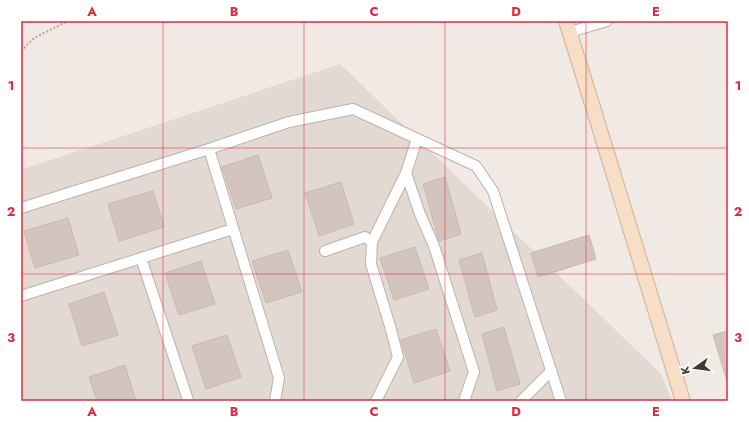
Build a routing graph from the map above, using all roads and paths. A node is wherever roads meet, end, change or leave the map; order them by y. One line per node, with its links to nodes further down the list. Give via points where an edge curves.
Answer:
1 (68, 21): 4 (path, via 34,38)
2 (606, 21): 3 (street)
3 (568, 26): 21 (street)
4 (21, 51)
5 (417, 139): 6 (street, via 353,109 289,122); 7 (street); 14 (street, via 476,166 493,191)
6 (209, 149): 8 (street); 9 (street)
7 (406, 173): 10 (street); 18 (street, via 434,246 474,372)
8 (21, 208)
9 (233, 229): 12 (street); 16 (street, via 279,378)
10 (372, 242): 11 (street, via 364,237); 17 (street, via 371,264 398,357)
11 (325, 251)
12 (141, 258): 13 (street); 15 (street)
13 (21, 296)
14 (551, 371): 19 (street); 20 (street)
15 (188, 400)
16 (275, 401)
17 (376, 401)
18 (464, 401)
19 (522, 401)
20 (561, 401)
21 (683, 401)

